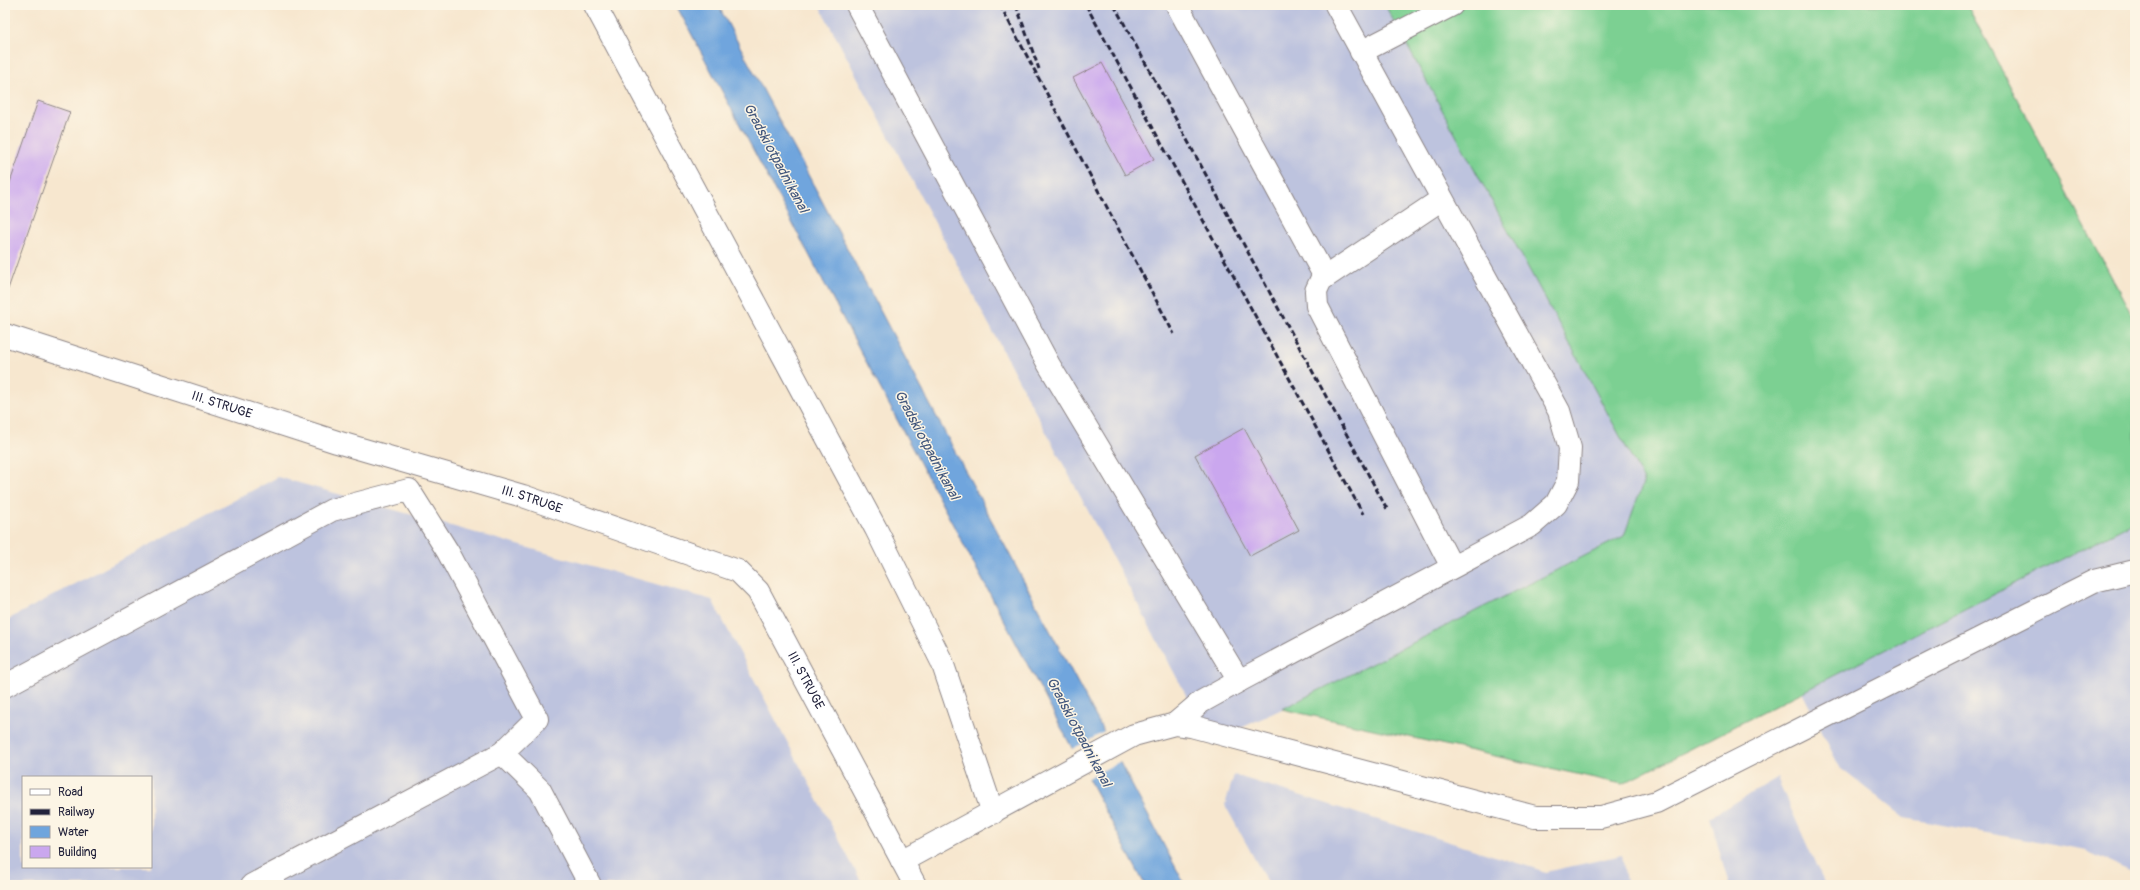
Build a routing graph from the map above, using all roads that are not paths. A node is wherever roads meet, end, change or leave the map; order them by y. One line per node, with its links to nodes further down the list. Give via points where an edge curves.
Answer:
1 (595, 5): 16 (street, via 876,529 942,662)
2 (857, 5): 12 (street, via 1049,365)
3 (1177, 5): 8 (street)
4 (1336, 5): 6 (street)
5 (1452, 5): 6 (street)
6 (1361, 52): 7 (street)
7 (1442, 199): 8 (street); 10 (street, via 1560,411 1570,448 1568,481 1556,504 1532,525)
8 (1325, 277): 10 (street, via 1316,291 1317,306)
9 (5, 335): 17 (street, III. STRUGE, via 337,442 523,496 738,571 758,592)
10 (1452, 567): 12 (street)
11 (2135, 571): 14 (street, via 2094,581 1656,802 1601,817 1535,817 1191,726)
12 (1239, 681): 14 (street, via 1201,702)
13 (5, 686): 15 (street, via 332,510 409,490 448,552 537,719)
14 (1175, 724): 16 (street, via 1134,735)
15 (502, 753): 18 (street); 19 (street, via 540,790)
16 (993, 813): 17 (street)
17 (902, 861): 20 (street, III. STRUGE)
18 (252, 885)
19 (590, 885)
20 (915, 885)

